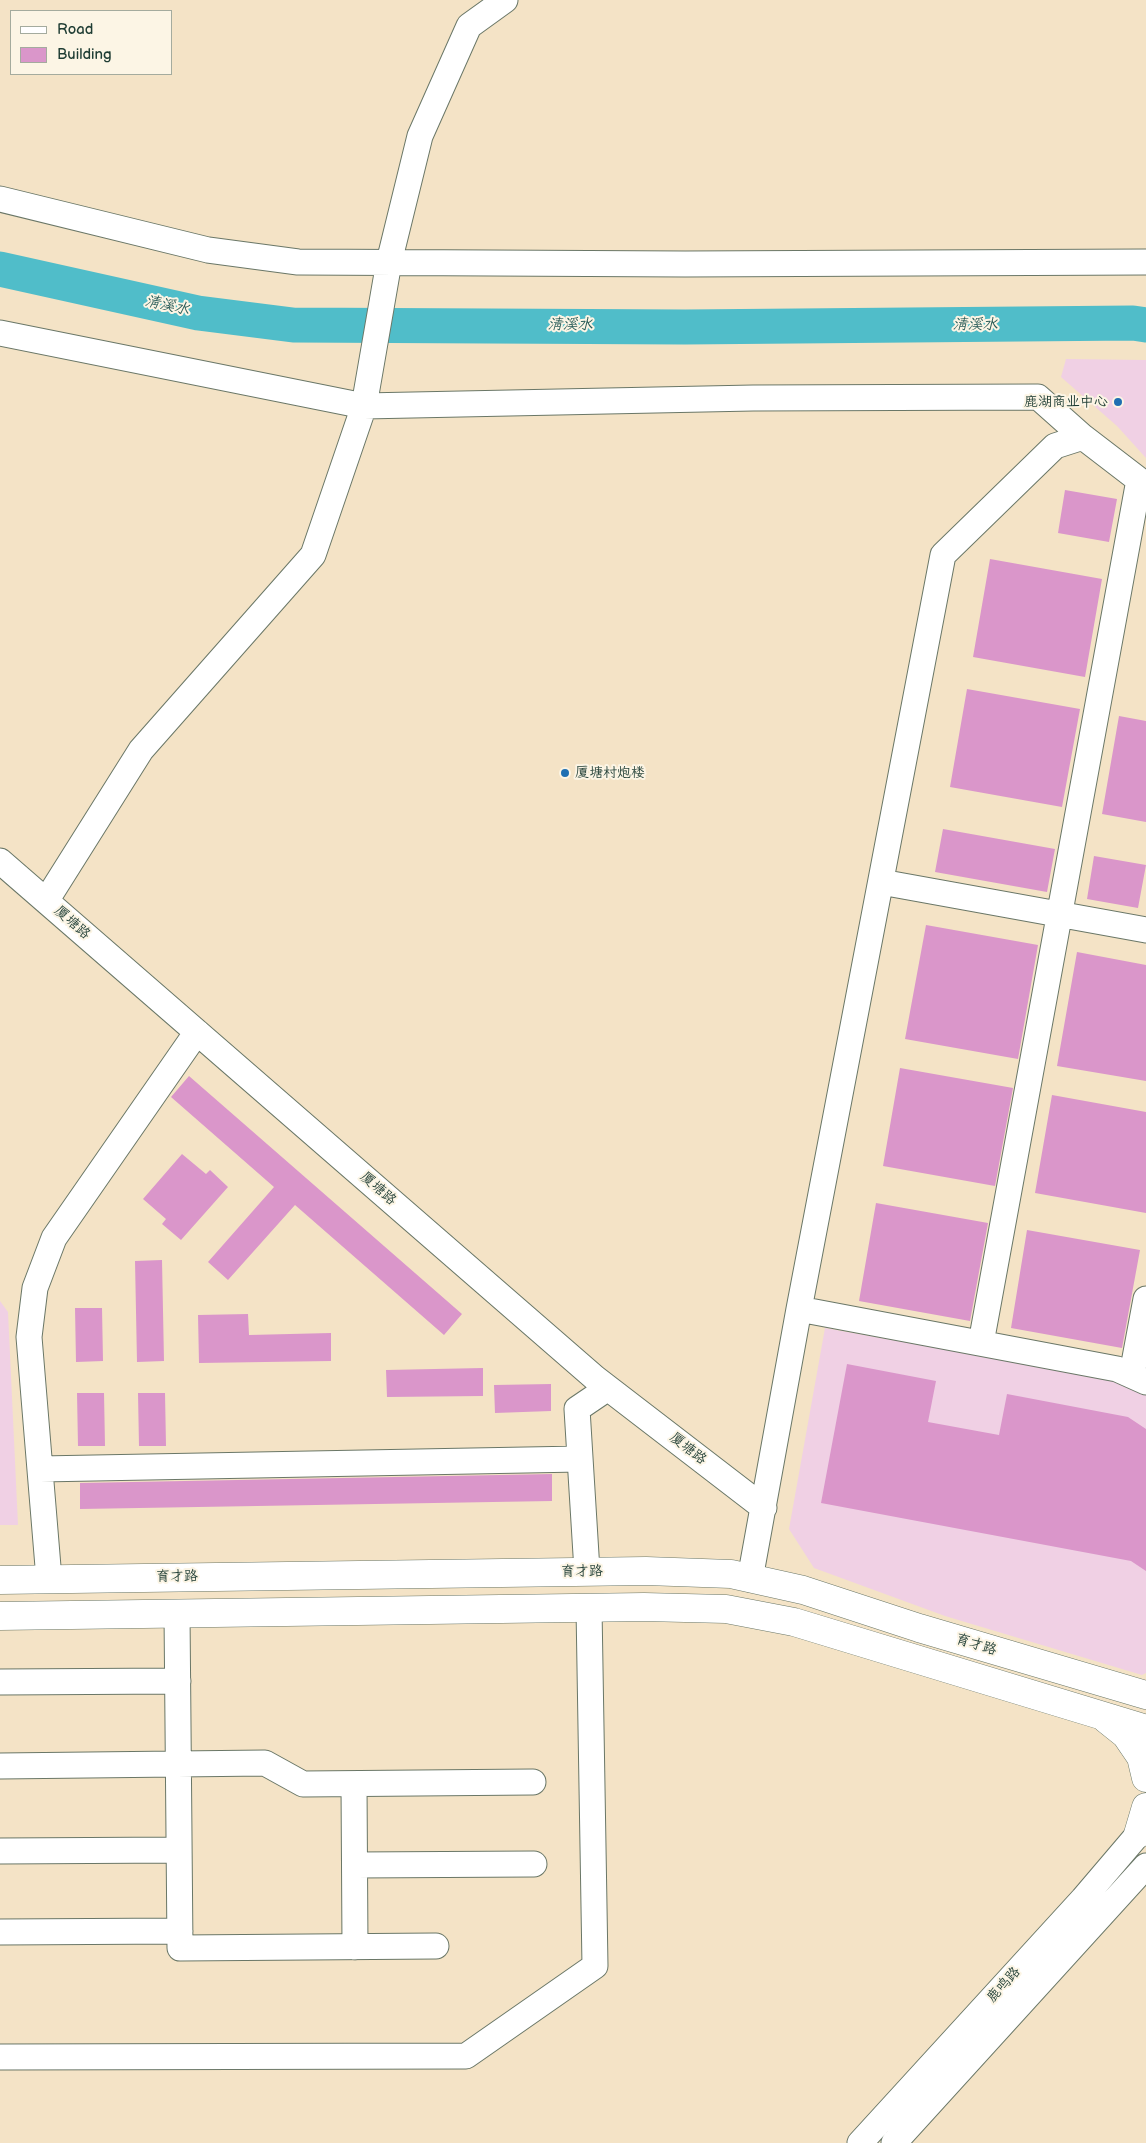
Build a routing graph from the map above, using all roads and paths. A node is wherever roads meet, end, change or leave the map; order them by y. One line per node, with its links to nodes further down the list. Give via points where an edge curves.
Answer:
1 (505, 0): 3 (street, via 469,26 420,136)
2 (0, 199): 3 (street, via 208,250 298,262)
3 (389, 262): 4 (street); 6 (street)
4 (1146, 262)
5 (0, 333): 6 (street)
6 (364, 406): 7 (street, via 753,398 1038,397); 11 (street, via 314,555 141,750)
7 (1083, 437): 8 (street); 10 (street, via 1054,446 943,555)
8 (1143, 484): 12 (street)
9 (0, 861): 11 (street, 厦塘路)
10 (881, 882): 12 (street); 16 (street)
11 (46, 901): 14 (street, 厦塘路)
12 (1060, 915): 13 (street); 17 (street)
13 (1146, 930)
14 (197, 1032): 19 (street, 厦塘路); 21 (street, via 54,1238 35,1288 29,1336)
15 (1146, 1299): 18 (street)
16 (799, 1308): 17 (street); 22 (street)
17 (981, 1343): 18 (street, via 1117,1369)
18 (1139, 1378)
19 (608, 1388): 20 (street, via 577,1409); 22 (street, 厦塘路)
20 (580, 1459): 21 (street); 23 (street)
21 (40, 1469): 24 (street)
22 (764, 1508): 25 (street)
23 (587, 1572): 24 (main road, 育才路); 25 (main road, 育才路, via 731,1574)
24 (49, 1579): 26 (main road, 育才路)
25 (750, 1579): 32 (main road, 育才路, via 803,1590)
26 (0, 1580)
27 (589, 1608): 28 (main road); 33 (main road, via 726,1609 794,1622); 51 (street, via 595,1966 466,2056)
28 (178, 1613): 29 (main road); 30 (street)
29 (0, 1616)
30 (178, 1680): 31 (street); 35 (street)
31 (0, 1682)
32 (1146, 1695)
33 (1101, 1715): 34 (main road); 37 (main road, via 1126,1735 1141,1757)
34 (1146, 1729)
35 (179, 1765): 36 (street); 39 (street, via 265,1763 303,1784); 42 (street)
36 (0, 1766)
37 (1146, 1778)
38 (533, 1782): 39 (street)
39 (354, 1784): 45 (street)
40 (1146, 1807): 41 (main road)
41 (1142, 1829): 52 (street, 鹿鸣路, via 1083,1899)
42 (179, 1850): 43 (street); 47 (street)
43 (0, 1851)
44 (534, 1864): 45 (street)
45 (355, 1865): 50 (street)
46 (1146, 1866): 53 (street, 鹿鸣路)
47 (180, 1931): 48 (street); 50 (street, via 180,1948)
48 (0, 1932)
49 (436, 1946): 50 (street)
50 (355, 1947)
51 (0, 2057)
52 (860, 2143)
53 (894, 2143)

